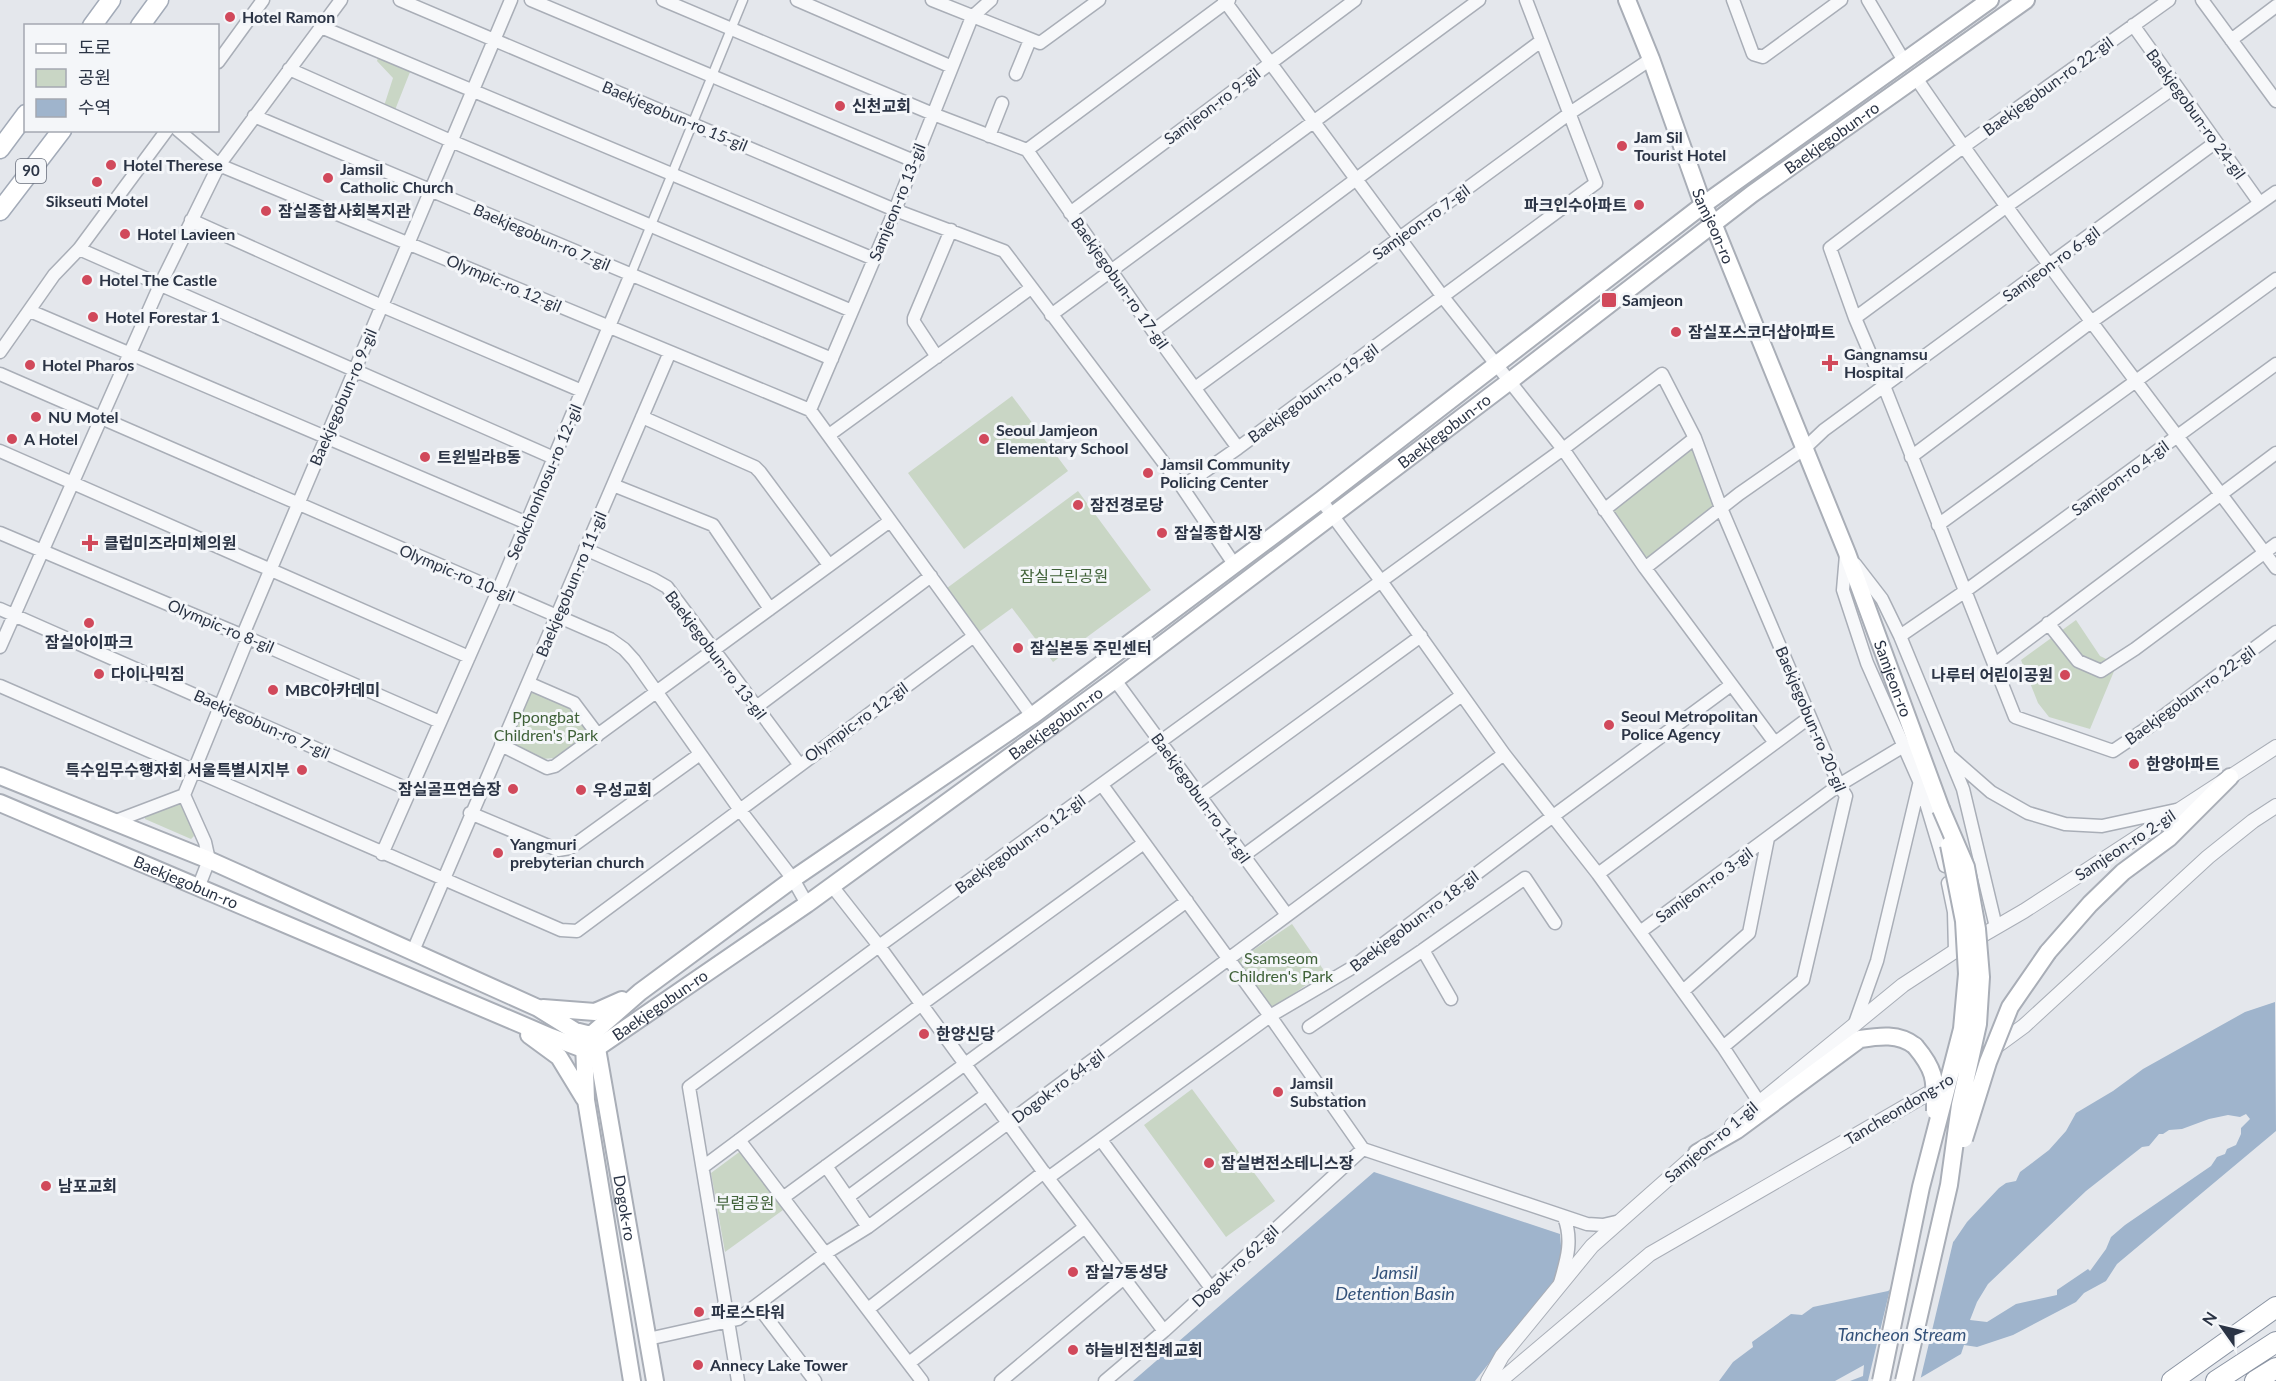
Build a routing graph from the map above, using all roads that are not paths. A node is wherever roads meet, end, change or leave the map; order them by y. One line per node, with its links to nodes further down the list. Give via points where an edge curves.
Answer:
1 (111, 0): 28 (main road)
2 (159, 0): 29 (main road)
3 (263, 0): 38 (street)
4 (341, 0): 31 (street)
5 (400, 0): 33 (street, Baekjegobun-ro 15-gil)
6 (511, 0): 33 (street, Baekjegobun-ro 9-gil)
7 (531, 0): 44 (street)
8 (663, 0): 32 (street)
9 (743, 0): 32 (street, Seokchonhosu-ro 12-gil)
10 (797, 0): 41 (street)
11 (932, 0): 27 (street)
12 (992, 0): 27 (street, Samjeon-ro 13-gil)
13 (1099, 0): 34 (street, via 1040,43)
14 (1355, 0): 40 (street, Samjeon-ro 9-gil)
15 (1479, 0): 54 (street)
16 (1526, 0): 36 (street)
17 (1627, 0): 37 (main road, Samjeon-ro)
18 (1733, 0): 19 (street, via 1753,54 1763,57)
19 (1841, 0)
20 (1868, 0): 39 (street)
21 (1990, 0): 39 (main road, Baekjegobun-ro)
22 (2026, 0): 45 (main road, Baekjegobun-ro)
23 (2169, 0): 30 (street, Baekjegobun-ro 22-gil)
24 (2202, 0): 35 (street)
25 (1227, 1): 40 (street); 64 (street)
26 (2276, 6): 35 (street)
27 (972, 16): 34 (street); 41 (street, Samjeon-ro 13-gil)
28 (93, 24)
29 (141, 24)
30 (2133, 26): 46 (street, Baekjegobun-ro 24-gil); 62 (street, Baekjegobun-ro 22-gil)
31 (321, 27): 42 (street); 47 (street)
32 (732, 28): 44 (street, Seokchonhosu-ro 12-gil); 51 (street)
33 (494, 39): 47 (street, Baekjegobun-ro 9-gil); 55 (street, Baekjegobun-ro 15-gil)
34 (1030, 40): 43 (street)
35 (2231, 40): 48 (street)
36 (1541, 41): 50 (street); 68 (street)
37 (1651, 59): 50 (street, Samjeon-ro 7-gil); 72 (main road, Samjeon-ro)
38 (219, 61)
39 (1904, 61): 72 (main road, Baekjegobun-ro)
40 (1271, 63): 54 (street); 76 (street, Samjeon-ro 9-gil)
41 (952, 67): 51 (street, Samjeon-ro 13-gil)
42 (289, 69): 52 (street); 60 (street)
43 (1016, 74)
44 (712, 76): 55 (street, Seokchonhosu-ro 12-gil); 65 (street)
45 (1916, 78): 62 (street); 78 (main road, Baekjegobun-ro)
46 (2175, 87): 61 (street, Baekjegobun-ro 24-gil); 73 (street)
47 (473, 89): 60 (street, Baekjegobun-ro 9-gil); 67 (street)
48 (2276, 101)
49 (1002, 103): 59 (street)
50 (1570, 113): 81 (street, Samjeon-ro 7-gil); 91 (street, Baekjegobun-ro 19-gil, via 1596,183)
51 (933, 114): 59 (street); 65 (street, Samjeon-ro 13-gil)
52 (254, 116): 66 (street); 69 (street, Baekjegobun-ro 7-gil)
53 (24, 117): 63 (main road, 90)
54 (1314, 121): 68 (street); 86 (street)
55 (693, 124): 67 (street, Seokchonhosu-ro 12-gil); 74 (street, Baekjegobun-ro 15-gil)
56 (60, 132): 75 (main road, 90)
57 (165, 132): 83 (street)
58 (180, 132): 66 (street, Olympic-ro 12-gil)
59 (989, 136): 64 (street)
60 (451, 141): 69 (street, Baekjegobun-ro 9-gil); 79 (street)
61 (2216, 142): 71 (street, Baekjegobun-ro 24-gil); 85 (street, Samjeon-ro 6-gil)
62 (1963, 147): 73 (street); 96 (street, via 1830,248)
63 (0, 148)
64 (1028, 150): 76 (street, Baekjegobun-ro 17-gil)
65 (914, 161): 74 (street, Samjeon-ro 13-gil)
66 (219, 165): 77 (street); 82 (street, Olympic-ro 12-gil)
67 (672, 174): 79 (street, Seokchonhosu-ro 12-gil); 84 (street)
68 (1356, 179): 81 (street); 99 (street)
69 (431, 190): 82 (street, Baekjegobun-ro 9-gil); 87 (street, Baekjegobun-ro 7-gil)
70 (2276, 192): 71 (street)
71 (2259, 202): 97 (street)
72 (1703, 205): 78 (main road, Samjeon-ro); 106 (main road, Baekjegobun-ro)
73 (2007, 206): 85 (street); 96 (street)
74 (895, 210): 80 (street, Baekjegobun-ro 15-gil); 84 (street, Samjeon-ro 13-gil)
75 (0, 211)
76 (1070, 213): 86 (street, Baekjegobun-ro 17-gil)
77 (191, 220): 89 (street); 92 (street)
78 (1713, 223): 109 (main road, Baekjegobun-ro); 122 (main road, Samjeon-ro)
79 (650, 226): 87 (street, Seokchonhosu-ro 12-gil); 94 (street)
80 (951, 230): 90 (street, Baekjegobun-ro 15-gil, via 1004,251); 103 (street, via 914,322)
81 (1400, 237): 91 (street); 112 (street, Samjeon-ro 7-gil)
82 (408, 243): 92 (street, Baekjegobun-ro 9-gil); 98 (street, Olympic-ro 12-gil)
83 (79, 249): 89 (street); 93 (street, via 54,275)
84 (874, 259): 94 (street, Samjeon-ro 13-gil)
85 (2050, 265): 97 (street); 111 (street, Samjeon-ro 6-gil)
86 (1111, 271): 95 (street); 99 (street, Baekjegobun-ro 17-gil)
87 (631, 274): 98 (street, Seokchonhosu-ro 12-gil); 104 (street)
88 (2276, 279): 110 (street)
89 (160, 285): 102 (street); 107 (street)
90 (1031, 288): 95 (street, Baekjegobun-ro 15-gil); 103 (street)
91 (1443, 297): 106 (street); 121 (street, Baekjegobun-ro 19-gil)
92 (382, 306): 107 (street, Baekjegobun-ro 9-gil); 113 (street)
93 (30, 310): 100 (street); 102 (street)
94 (852, 311): 104 (street, Samjeon-ro 13-gil)
95 (1051, 315): 130 (street, Baekjegobun-ro 15-gil)
96 (1855, 318): 111 (street)
97 (2091, 322): 110 (street); 126 (street)
98 (609, 327): 101 (street, Olympic-ro 12-gil); 113 (street, Seokchonhosu-ro 12-gil)
99 (1153, 331): 112 (street, Baekjegobun-ro 17-gil)
100 (0, 352)
101 (670, 352): 114 (street, Olympic-ro 12-gil); 116 (street, Baekjegobun-ro 11-gil)
102 (129, 353): 115 (street); 118 (street)
103 (937, 357): 117 (street)
104 (832, 359): 114 (street, Samjeon-ro 13-gil)
105 (2276, 364): 119 (street, Samjeon-ro 4-gil)
106 (1497, 365): 109 (street); 132 (main road, Baekjegobun-ro)
107 (355, 370): 118 (street, Baekjegobun-ro 9-gil); 127 (street)
108 (0, 374): 115 (street, Olympic-ro 10-gil)
109 (1510, 381): 123 (street); 136 (main road, Baekjegobun-ro)
110 (2135, 381): 119 (street); 139 (street)
111 (1884, 386): 122 (street, Samjeon-ro 6-gil); 126 (street)
112 (1194, 388): 121 (street, Baekjegobun-ro 17-gil)
113 (582, 391): 127 (street, Seokchonhosu-ro 12-gil)
114 (810, 410): 117 (street)
115 (100, 417): 128 (street); 133 (street, Olympic-ro 10-gil)
116 (642, 417): 129 (street, Baekjegobun-ro 11-gil); 147 (street, via 754,467)
117 (829, 435): 137 (street)
118 (327, 436): 133 (street, Baekjegobun-ro 9-gil); 138 (street)
119 (2176, 436): 131 (street); 154 (street, Samjeon-ro 4-gil)
120 (1695, 438): 123 (street, Baekjegobun-ro 20-gil, via 1662,374); 134 (street, Baekjegobun-ro 20-gil); 135 (street)
121 (1238, 448): 130 (street, Baekjegobun-ro 19-gil)
122 (1805, 448): 134 (street); 145 (main road, Samjeon-ro)
123 (1563, 449): 135 (street); 152 (street)
124 (0, 451): 128 (street)
125 (2276, 453): 131 (street)
126 (1911, 457): 139 (street)
127 (554, 458): 138 (street, Seokchonhosu-ro 12-gil)
128 (73, 482): 143 (street); 150 (street)
129 (613, 485): 142 (street, Baekjegobun-ro 11-gil); 156 (street, via 713,525)
130 (1182, 487): 146 (street, Baekjegobun-ro 15-gil)
131 (2220, 494): 144 (street); 159 (street)
132 (1321, 500): 136 (street); 146 (main road, Baekjegobun-ro)
133 (298, 504): 150 (street, Baekjegobun-ro 9-gil); 153 (street, Olympic-ro 10-gil)
134 (1721, 508): 148 (street); 178 (street, Baekjegobun-ro 20-gil)
135 (1604, 510): 148 (street)
136 (1332, 515): 152 (street); 169 (main road, Baekjegobun-ro)
137 (890, 520): 147 (street); 151 (street)
138 (526, 523): 153 (street, Seokchonhosu-ro 12-gil)
139 (1938, 525): 154 (street)
140 (0, 533): 143 (street, Olympic-ro 8-gil)
141 (2276, 544): 144 (street)
142 (585, 549): 158 (street, Baekjegobun-ro 11-gil); 166 (street, Baekjegobun-ro 13-gil, via 667,587)
143 (42, 551): 157 (street); 164 (street, Olympic-ro 8-gil)
144 (2265, 552): 149 (street); 159 (street, via 2101,671 2078,662)
145 (1846, 553): 163 (street, via 1882,599); 184 (street, via 1843,590 1867,663); 201 (main road, Samjeon-ro)
146 (1234, 564): 177 (main road, Baekjegobun-ro)
147 (829, 566): 156 (street)
148 (1645, 568): 171 (street)
149 (2276, 568)
150 (271, 570): 164 (street, Baekjegobun-ro 9-gil, via 245,630); 167 (street)
151 (931, 576): 161 (street); 176 (street)
152 (1382, 581): 162 (street); 181 (street)
153 (498, 591): 158 (street, Olympic-ro 10-gil); 167 (street, Seokchonhosu-ro 12-gil)
154 (1964, 592): 163 (street, Samjeon-ro 4-gil); 168 (street)
155 (0, 609): 157 (street, Baekjegobun-ro 7-gil)
156 (770, 609): 166 (street)
157 (14, 615): 165 (street); 175 (street, Baekjegobun-ro 7-gil)
158 (557, 615): 170 (street, Baekjegobun-ro 11-gil); 173 (street, Olympic-ro 10-gil, via 624,649)
159 (2048, 624): 168 (street)
160 (2276, 632): 168 (street, Baekjegobun-ro 22-gil, via 2113,751 2015,717)
161 (974, 636): 177 (street); 189 (street, Olympic-ro 12-gil)
162 (1421, 636): 174 (street); 198 (street)
163 (1900, 636): 188 (street)
164 (248, 638): 175 (street, Baekjegobun-ro 9-gil); 179 (street, Olympic-ro 8-gil)
165 (0, 647)
166 (713, 650): 173 (street); 176 (street, Baekjegobun-ro 13-gil)
167 (469, 657): 179 (street, Seokchonhosu-ro 12-gil)
168 (1995, 664)
169 (1115, 680): 181 (street, Baekjegobun-ro 14-gil); 215 (main road, Baekjegobun-ro)
170 (528, 683): 180 (street, via 574,703); 183 (street, Baekjegobun-ro 11-gil)
171 (1731, 685): 182 (street); 205 (street, Baekjegobun-ro 18-gil)
172 (0, 686): 190 (street)
173 (655, 692): 180 (street); 186 (street, Olympic-ro 10-gil)
174 (1462, 695): 187 (street); 210 (street)
175 (222, 705): 190 (street, Baekjegobun-ro 9-gil); 196 (street, Baekjegobun-ro 7-gil)
176 (755, 708): 189 (street, Baekjegobun-ro 13-gil)
177 (1032, 716): 214 (main road, Baekjegobun-ro)
178 (1810, 717): 182 (street); 194 (street, Baekjegobun-ro 20-gil)
179 (440, 722): 196 (street, Seokchonhosu-ro 12-gil)
180 (598, 735): 183 (street, via 547,768)
181 (1160, 742): 195 (street, Baekjegobun-ro 12-gil); 198 (street, Baekjegobun-ro 14-gil)
182 (1774, 743): 212 (street)
183 (501, 746): 204 (street, Baekjegobun-ro 11-gil)
184 (1902, 747): 193 (street); 194 (street, Samjeon-ro 3-gil)
185 (2276, 747): 192 (street, Samjeon-ro 2-gil)
186 (700, 754): 202 (street, Olympic-ro 10-gil); 204 (street, via 570,848 558,850)
187 (1504, 754): 205 (street); 219 (street)
188 (1948, 754): 203 (street, via 1990,792 2028,813 2065,824 2102,826); 221 (street, via 1971,816)
189 (799, 764): 202 (street, Olympic-ro 12-gil)
190 (195, 771): 197 (street, Baekjegobun-ro 9-gil); 209 (street)
191 (0, 776): 206 (main road, Baekjegobun-ro)
192 (2230, 777): 203 (street, Samjeon-ro 2-gil); 252 (main road, bridge, via 2169,838 2123,872 2090,904 2048,952 2010,1007)
193 (1920, 783): 227 (street, via 1943,854 1954,912); 236 (street, via 1877,961)
194 (1839, 784): 207 (street, Samjeon-ro 3-gil); 239 (street, Baekjegobun-ro 20-gil, via 1846,796 1803,980)
195 (1102, 785): 208 (street); 224 (street, Baekjegobun-ro 12-gil)
196 (411, 789): 209 (street, Seokchonhosu-ro 12-gil)
197 (184, 795): 206 (street); 211 (street)
198 (1200, 797): 210 (street, Baekjegobun-ro 14-gil)
199 (0, 803): 216 (main road, Baekjegobun-ro)
200 (2276, 806): 281 (street, Tancheondong-ro, via 2208,857 2024,1026 1943,1086 1650,1254)
201 (1941, 809): 252 (main road, bridge, via 1966,867 1981,977 1978,1024 1960,1105); 253 (main road, bridge, via 1964,921 1967,974 1962,1029)
202 (740, 810): 213 (street, via 577,930 561,930); 214 (street, Olympic-ro 10-gil)
203 (2180, 810): 221 (street, Samjeon-ro 2-gil)
204 (470, 813): 213 (street, Baekjegobun-ro 11-gil)
205 (1552, 817): 212 (street); 235 (street, Baekjegobun-ro 18-gil, via 1350,969)
206 (113, 822): 211 (main road, Baekjegobun-ro)
207 (1768, 838): 222 (street, Samjeon-ro 3-gil); 230 (street, Samjeon-ro 3-gil, via 1749,933)
208 (1144, 843): 217 (street); 232 (street)
209 (382, 854): 213 (street)
210 (1244, 856): 219 (street, Baekjegobun-ro 14-gil)
211 (209, 860): 216 (street); 226 (main road, Baekjegobun-ro)
212 (1598, 874): 222 (street)
213 (443, 879): 226 (street, Baekjegobun-ro 11-gil)
214 (793, 879): 218 (street, Olympic-ro 10-gil); 229 (main road, Baekjegobun-ro)
215 (832, 886): 218 (main road, Baekjegobun-ro); 224 (street)
216 (198, 888): 234 (main road, Baekjegobun-ro)
217 (1187, 901): 228 (street); 240 (street)
218 (807, 904): 238 (main road, Baekjegobun-ro)
219 (1287, 915): 228 (street, Dogok-ro 64-gil)
220 (1555, 923): 225 (street, via 1525,878)
221 (1996, 927): 223 (street, Samjeon-ro 2-gil)
222 (1640, 932): 230 (street)
223 (1973, 942): 227 (street, Samjeon-ro 1-gil)
224 (879, 946): 232 (street); 250 (street, Baekjegobun-ro 12-gil, via 689,1087)
225 (1423, 950): 231 (street); 237 (street)
226 (413, 951): 233 (main road, Baekjegobun-ro)
227 (1955, 951): 236 (street, Samjeon-ro 1-gil, via 1903,985)
228 (1228, 958): 235 (street); 244 (street, Dogok-ro 64-gil)
229 (640, 992): 233 (main road, via 595,1012); 238 (main road, Baekjegobun-ro)
230 (1683, 992): 239 (street)
231 (1451, 999)
232 (922, 1004): 240 (street); 245 (street)
233 (538, 1008): 238 (main road, Baekjegobun-ro)
234 (501, 1016): 238 (main road, Baekjegobun-ro); 242 (main road, via 560,1057)
235 (1270, 1016): 246 (street); 247 (street)
236 (1854, 1026): 243 (street, Samjeon-ro 1-gil)
237 (1309, 1027)
238 (589, 1041): 242 (main road, Dogok-ro); 269 (main road, Dogok-ro)
239 (1723, 1047): 243 (street)
240 (965, 1063): 241 (street); 249 (street)
241 (987, 1094): 244 (street); 255 (street)
242 (586, 1100): 273 (main road, Dogok-ro)
243 (1759, 1102): 248 (street, Samjeon-ro 1-gil)
244 (1008, 1123): 251 (street); 258 (street, Dogok-ro 64-gil)
245 (740, 1140): 250 (street); 254 (street)
246 (1101, 1140): 251 (street); 263 (street)
247 (1363, 1149): 256 (street); 263 (street, Dogok-ro 62-gil)
248 (1697, 1153): 253 (main road, bridge, via 1737,1130 1860,1039 1883,1035 1907,1040 1915,1046 1930,1063 1934,1077 1935,1110); 257 (street, Samjeon-ro 1-gil)
249 (826, 1166): 254 (street); 255 (street)
250 (703, 1167): 267 (street, Baekjegobun-ro 12-gil)
251 (1046, 1175): 259 (street); 266 (street)
252 (1949, 1185): 283 (main road, bridge)
253 (1921, 1187): 282 (main road, bridge)
254 (784, 1197): 260 (street)
255 (848, 1197): 258 (street)
256 (1564, 1217): 257 (street, via 1587,1224); 262 (street, via 1569,1230 1569,1252)
257 (1616, 1222): 262 (street, Samjeon-ro 1-gil)
258 (868, 1227): 260 (street, Dogok-ro 64-gil)
259 (1085, 1227): 261 (street); 271 (street)
260 (826, 1253): 264 (street, Dogok-ro 64-gil); 266 (street)
261 (1124, 1278): 268 (street); 278 (street)
262 (1560, 1283): 280 (street, Samjeon-ro 1-gil, via 1502,1356)
263 (1211, 1288): 268 (street, Dogok-ro 62-gil)
264 (757, 1305): 267 (street, Dogok-ro 64-gil); 276 (street)
265 (2276, 1307): 284 (highway)
266 (868, 1309): 271 (street)
267 (729, 1323): 269 (street, Dogok-ro 64-gil); 275 (street, Baekjegobun-ro 12-gil)
268 (1164, 1331): 279 (street, Dogok-ro 62-gil)
269 (648, 1339): 274 (main road, Dogok-ro)
270 (2276, 1342): 285 (highway)
271 (909, 1363): 277 (street)
272 (2276, 1368): 286 (highway)
273 (632, 1381)
274 (655, 1381)
275 (738, 1381)
276 (815, 1381)
277 (922, 1381)
278 (1001, 1381)
279 (1106, 1381)
280 (1488, 1381)
281 (1500, 1381)
282 (1881, 1381)
283 (1904, 1381)
284 (2172, 1381)
285 (2216, 1381)
286 (2255, 1381)

